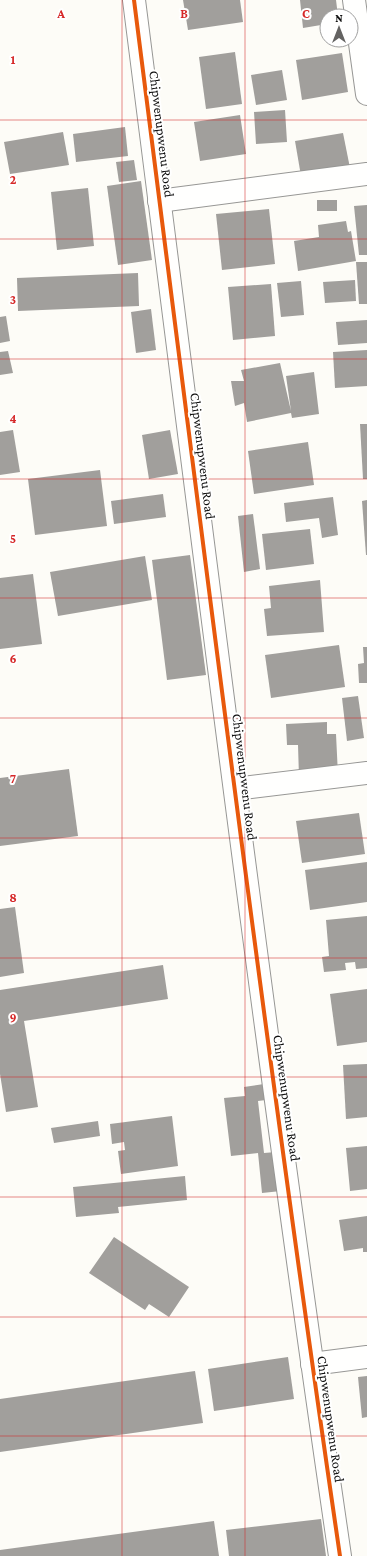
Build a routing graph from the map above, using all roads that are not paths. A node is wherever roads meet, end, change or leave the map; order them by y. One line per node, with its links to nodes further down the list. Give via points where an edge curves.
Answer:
1 (134, 0): 5 (street, Chipwenupwenu Road)
2 (354, 0): 3 (street)
3 (367, 94)
4 (367, 174): 5 (street)
5 (159, 201): 7 (street, Chipwenupwenu Road)
6 (367, 774): 7 (street)
7 (235, 789): 9 (street, Chipwenupwenu Road)
8 (367, 1357): 9 (street)
9 (312, 1364): 10 (street, Chipwenupwenu Road)
10 (340, 1556)

